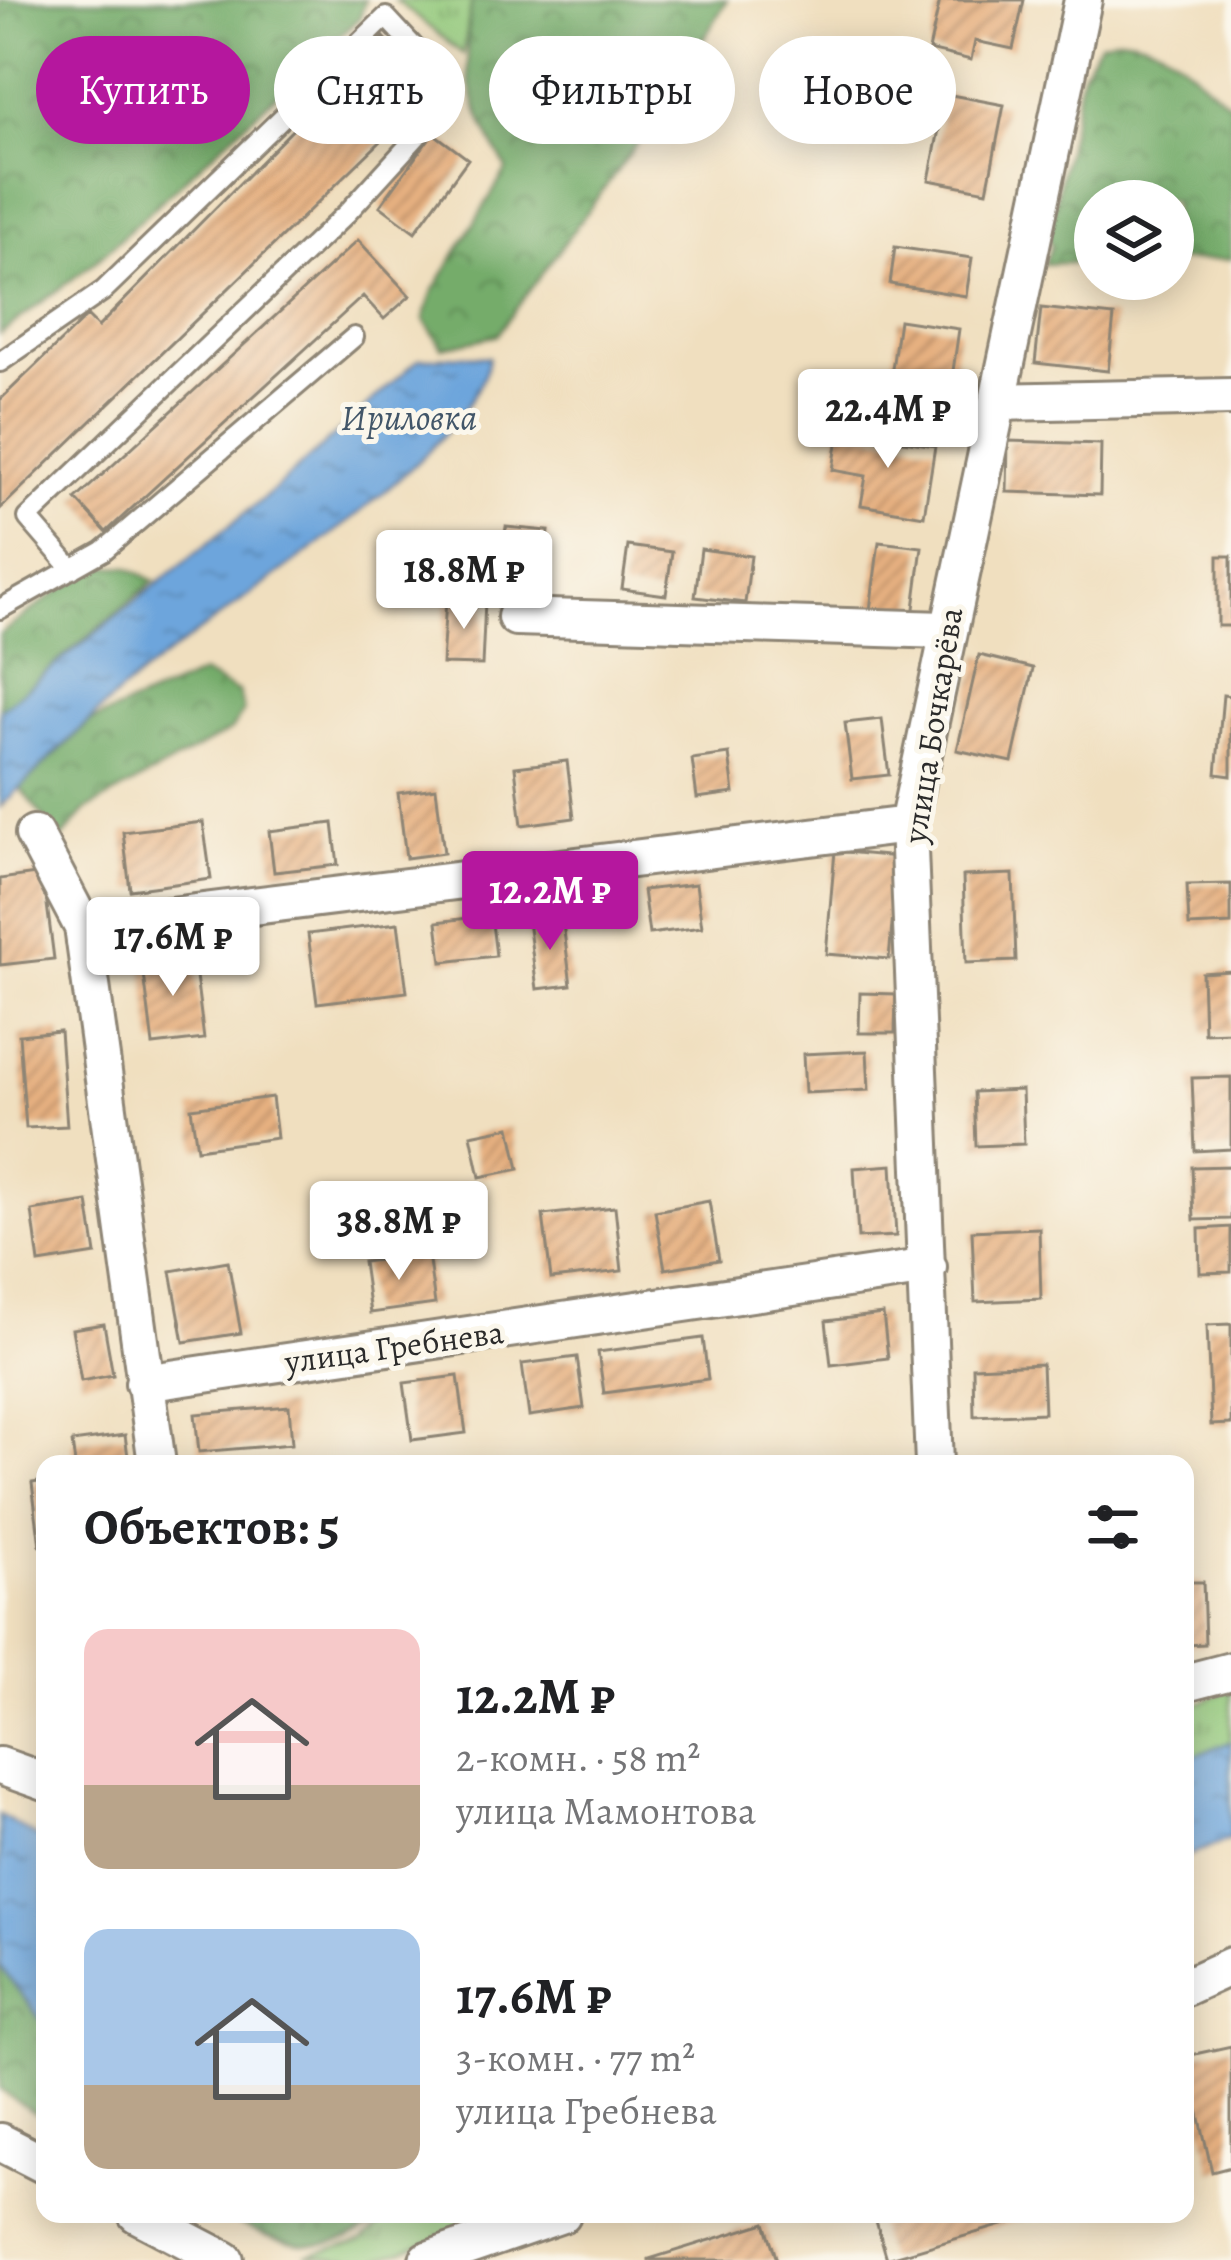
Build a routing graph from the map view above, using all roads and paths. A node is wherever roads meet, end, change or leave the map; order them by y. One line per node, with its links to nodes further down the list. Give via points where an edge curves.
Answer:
1 (1083, 0): 5 (street, улица Бочкарёва)
2 (354, 337): 6 (lane)
3 (0, 362): 6 (lane, via 103,291 386,17 453,89 348,212 28,518)
4 (1231, 397): 5 (street)
5 (997, 402): 9 (street, улица Бочкарёва)
6 (72, 569): 7 (lane)
7 (0, 609)
8 (516, 617): 9 (street)
9 (945, 630): 10 (street, улица Бочкарёва)
10 (908, 825): 12 (street); 13 (street, улица Бочкарёва)
11 (34, 834): 12 (street)
12 (83, 927): 14 (street)
13 (928, 1267): 14 (street, улица Гребнева); 16 (street, улица Бочкарёва)
14 (144, 1383): 15 (street)
15 (156, 1455)
16 (934, 1455)
17 (1231, 1671): 18 (street)
18 (1194, 1681)
19 (0, 1766): 20 (street)
20 (36, 1779)
21 (1231, 1966): 22 (street)
22 (1194, 1983)
23 (0, 2141): 24 (street)
24 (36, 2160)
25 (154, 2223): 27 (street)
26 (536, 2223): 28 (street)
27 (225, 2260)
28 (428, 2260)

